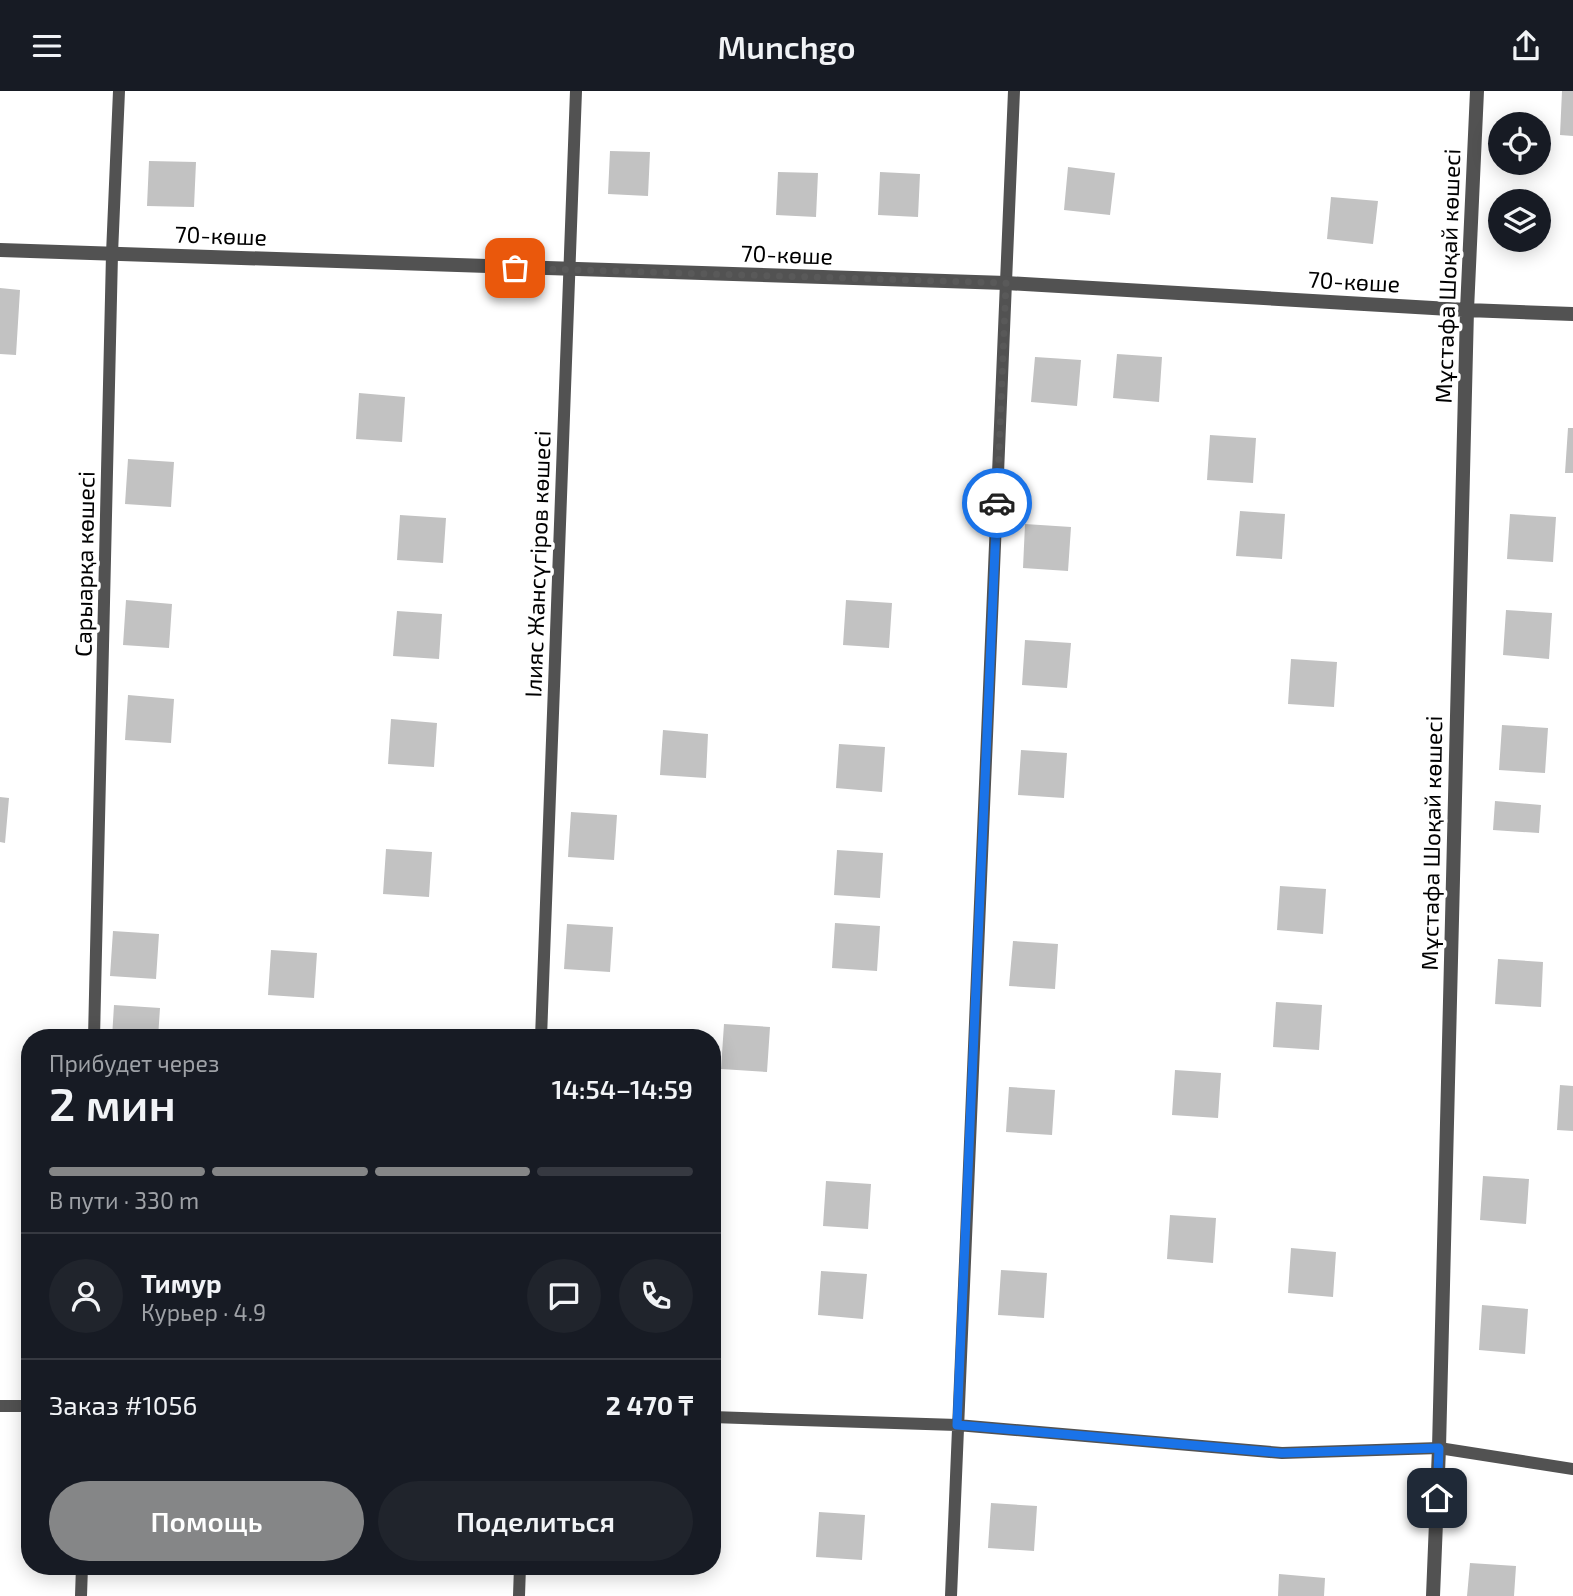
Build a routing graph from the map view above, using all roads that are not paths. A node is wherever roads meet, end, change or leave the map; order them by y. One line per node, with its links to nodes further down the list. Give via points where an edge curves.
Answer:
1 (119, 91): 6 (lane, Сарыарқа көшесі)
2 (576, 91): 7 (lane, Ілияс Жансүгіров көшесі)
3 (1014, 91): 8 (lane)
4 (1477, 91): 9 (street, Мұстафа Шоқай көшесі)
5 (0, 250): 6 (street, 70-көше)
6 (112, 254): 7 (street, 70-көше); 11 (lane, Сарыарқа көшесі)
7 (569, 270): 8 (street, 70-көше); 12 (lane, Ілияс Жансүгіров көшесі)
8 (1006, 283): 9 (street, 70-көше); 16 (lane)
9 (1466, 310): 10 (street, 70-көше); 17 (street, Мұстафа Шоқай көшесі)
10 (1573, 314)
11 (94, 1029)
12 (541, 1029)
13 (0, 1406): 14 (lane)
14 (21, 1406)
15 (721, 1417): 16 (lane)
16 (957, 1425): 17 (lane, via 1282,1453); 23 (lane)
17 (1439, 1448): 18 (lane); 24 (street, Мұстафа Шоқай көшесі)
18 (1573, 1469)
19 (82, 1575): 21 (lane)
20 (520, 1575): 22 (lane)
21 (81, 1596)
22 (519, 1596)
23 (951, 1596)
24 (1433, 1596)

